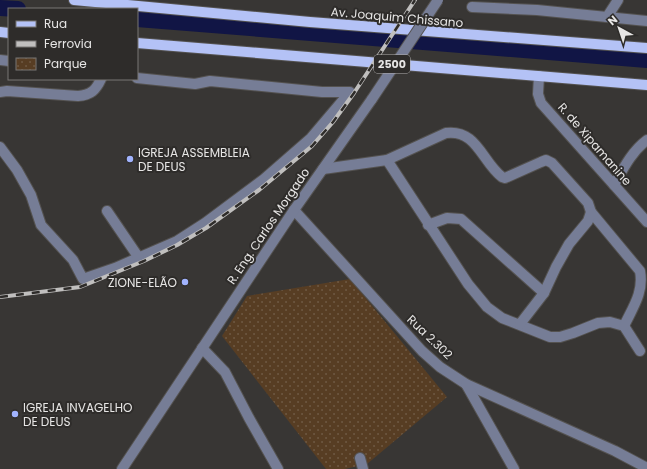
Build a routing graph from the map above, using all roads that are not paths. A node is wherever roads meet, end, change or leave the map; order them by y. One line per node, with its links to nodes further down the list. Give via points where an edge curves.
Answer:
1 (74, 0): 8 (main road, Av. Joaquim Chissano, via 451,34)
2 (438, 0): 17 (street, R. Eng. Carlos Morgado, bridge)
3 (618, 0): 5 (street)
4 (472, 7): 5 (street)
5 (607, 17): 6 (street)
6 (647, 21)
7 (138, 43): 9 (main road, 2500)
8 (647, 48)
9 (539, 76): 12 (main road, 2500); 18 (street, R. de Xipamanine, via 538,94 541,103)
10 (138, 78): 24 (street, via 195,84 210,81 350,92 311,138 264,179 177,241)
11 (100, 80): 13 (street, via 96,89 82,96)
12 (647, 85)
13 (0, 92)
14 (647, 140): 18 (street, via 631,157)
15 (0, 147): 24 (street, via 31,194 41,225 73,260 84,279)
16 (387, 160): 17 (street); 21 (street, via 452,132 469,137 505,178 546,160 552,163 588,203); 23 (street)
17 (323, 169): 19 (street, R. Eng. Carlos Morgado)
18 (614, 185): 22 (street, R. de Xipamanine)
19 (294, 210): 28 (street, R. Eng. Carlos Morgado); 30 (street, Rua 2.302, via 422,351)
20 (107, 211): 24 (street)
21 (591, 212): 25 (street, via 588,221 569,244); 27 (street, via 640,271 640,294)
22 (647, 222)
23 (428, 225): 25 (street, via 448,218 461,220); 26 (street, via 486,306 502,318)
24 (139, 258)
25 (544, 293): 26 (street)
26 (520, 324): 27 (street, via 550,337 573,333 598,323 610,322)
27 (624, 326): 29 (street)
28 (202, 348): 33 (street, R. Eng. Carlos Morgado); 34 (street, via 225,372)
29 (640, 352)
30 (466, 384): 32 (street, Rua 2.302); 36 (street)
31 (360, 458): 35 (street)
32 (647, 468)
33 (122, 469)
34 (278, 469)
35 (363, 469)
36 (514, 469)

